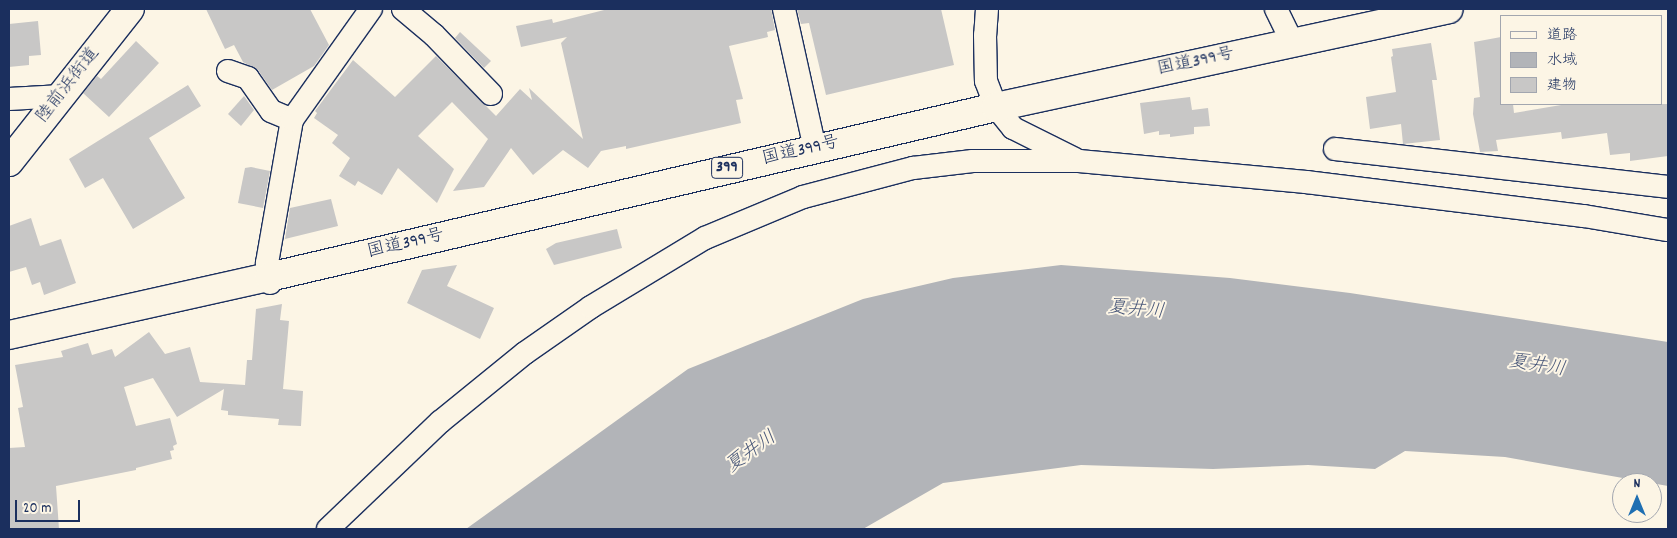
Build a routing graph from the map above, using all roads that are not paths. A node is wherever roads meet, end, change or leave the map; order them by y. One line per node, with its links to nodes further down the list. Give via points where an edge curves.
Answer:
1 (130, 9): 11 (main road, 陸前浜街道)
2 (403, 9): 10 (street, via 434,35)
3 (784, 9): 15 (street)
4 (987, 9): 13 (street, via 986,81)
5 (1276, 9): 8 (street)
6 (1439, 10): 8 (main road, 国道399号 / 399)
7 (367, 11): 14 (street)
8 (1292, 42): 13 (main road, 国道399号 / 399)
9 (228, 71): 14 (street, via 248,78 271,111)
10 (491, 94)
11 (62, 96): 12 (street); 18 (main road, 陸前浜街道)
12 (9, 99)
13 (996, 107): 15 (main road, 国道399号 / 399); 17 (street, via 1013,128)
14 (292, 120): 21 (street, via 267,263)
15 (815, 149): 21 (main road, 国道399号 / 399)
16 (1336, 149): 19 (street)
17 (1079, 161): 20 (street, via 1316,183 1584,216); 23 (street, via 973,161 913,168 803,198 705,238 591,307 526,353 440,422)
18 (9, 162)
19 (1668, 187)
20 (1668, 230)
21 (270, 280): 22 (main road, 国道399号 / 399)
22 (9, 335)
23 (328, 529)

